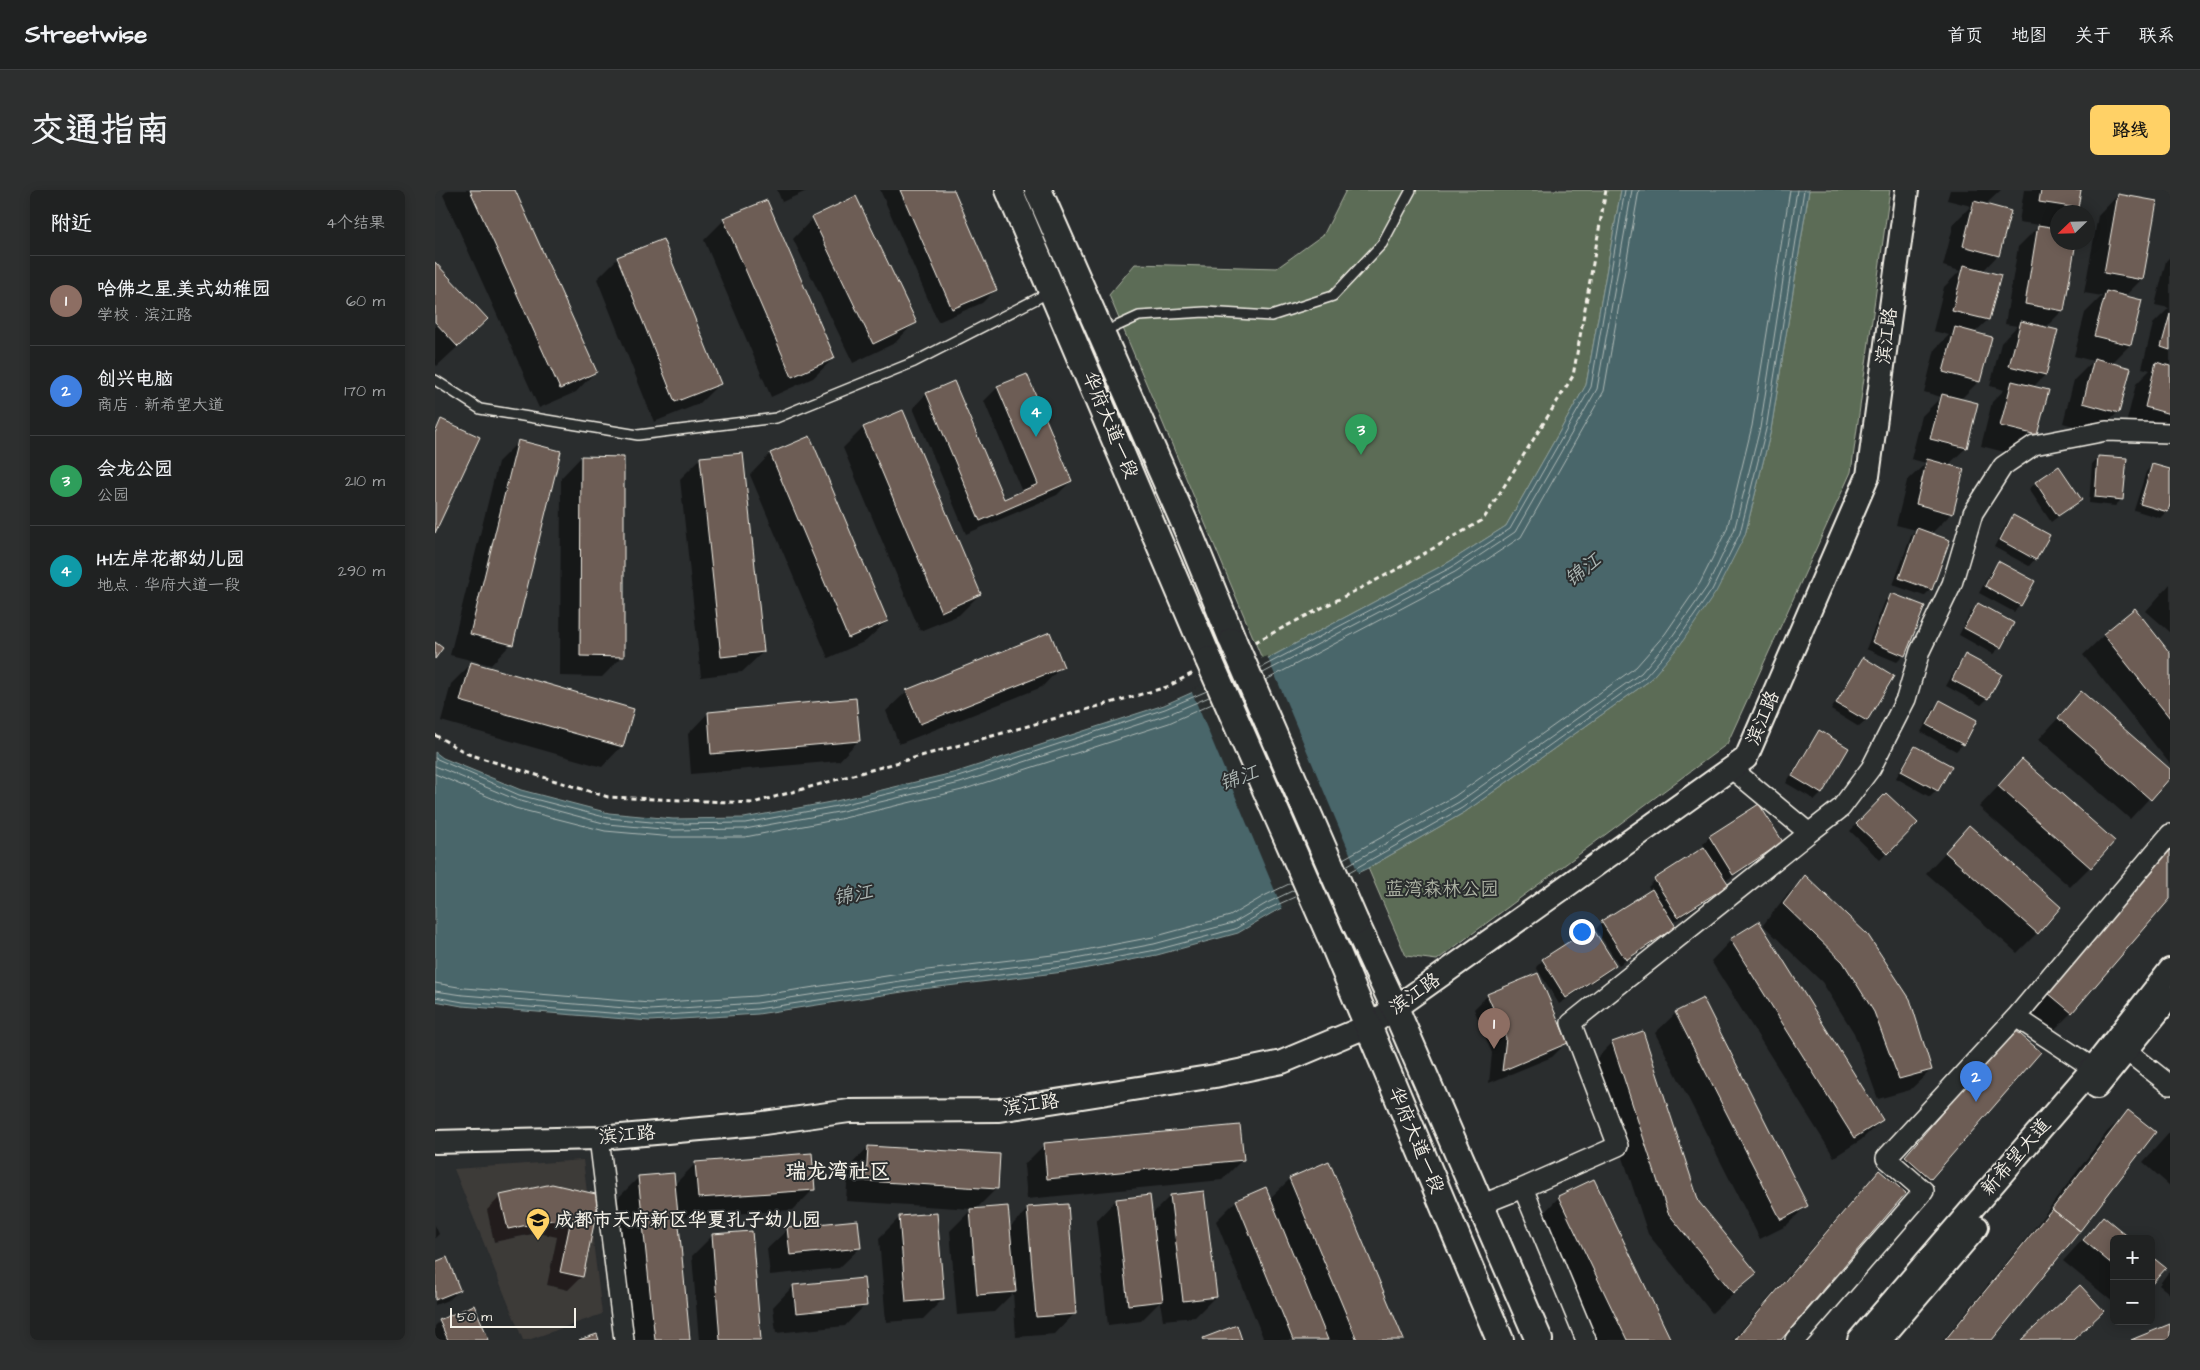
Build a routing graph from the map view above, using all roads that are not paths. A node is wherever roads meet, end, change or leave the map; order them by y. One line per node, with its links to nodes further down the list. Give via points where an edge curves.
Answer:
1 (1009, 190): 5 (main road, 华府大道一段)
2 (1038, 190): 6 (main road)
3 (1411, 190): 6 (lane, via 1382,244 1333,296 1271,316 1205,312 1139,316)
4 (1907, 190): 9 (street, 滨江路, via 1868,476 1747,758)
5 (1053, 291): 7 (lane, via 913,362 776,418 637,435 480,410); 16 (main road, 华府大道一段, bridge, via 1205,665 1332,940)
6 (1101, 334): 14 (main road, bridge, via 1189,533 1243,642 1355,922)
7 (435, 380)
8 (2170, 433): 10 (street, via 2106,431 2033,445 2003,466 1973,513 1952,584 1919,651 1906,699 1871,768 1841,808)
9 (1732, 769): 10 (street); 14 (street, 滨江路)
10 (1809, 832): 22 (street, via 1571,1022 1618,1146)
11 (2170, 834): 15 (street)
12 (2170, 970): 18 (street, 新希望大道)
13 (2170, 997): 17 (street)
14 (1395, 1008): 16 (street, 滨江路); 23 (main road)
15 (2016, 1017): 18 (street); 28 (street, via 1886,1158 1924,1191)
16 (1368, 1026): 20 (street, 滨江路, via 1282,1062 1215,1076 999,1110 849,1111 757,1124); 25 (main road, 华府大道一段)
17 (2127, 1052): 19 (street); 30 (street)
18 (2093, 1068): 29 (street, 新希望大道)
19 (2170, 1085)
20 (599, 1138): 21 (street, 滨江路); 24 (street)
21 (435, 1142)
22 (1523, 1188): 23 (street); 27 (street)
23 (1480, 1205): 26 (main road)
24 (623, 1340)
25 (1500, 1340)
26 (1539, 1340)
27 (1586, 1340)
28 (1795, 1340)
29 (1859, 1340)
30 (1880, 1340)

